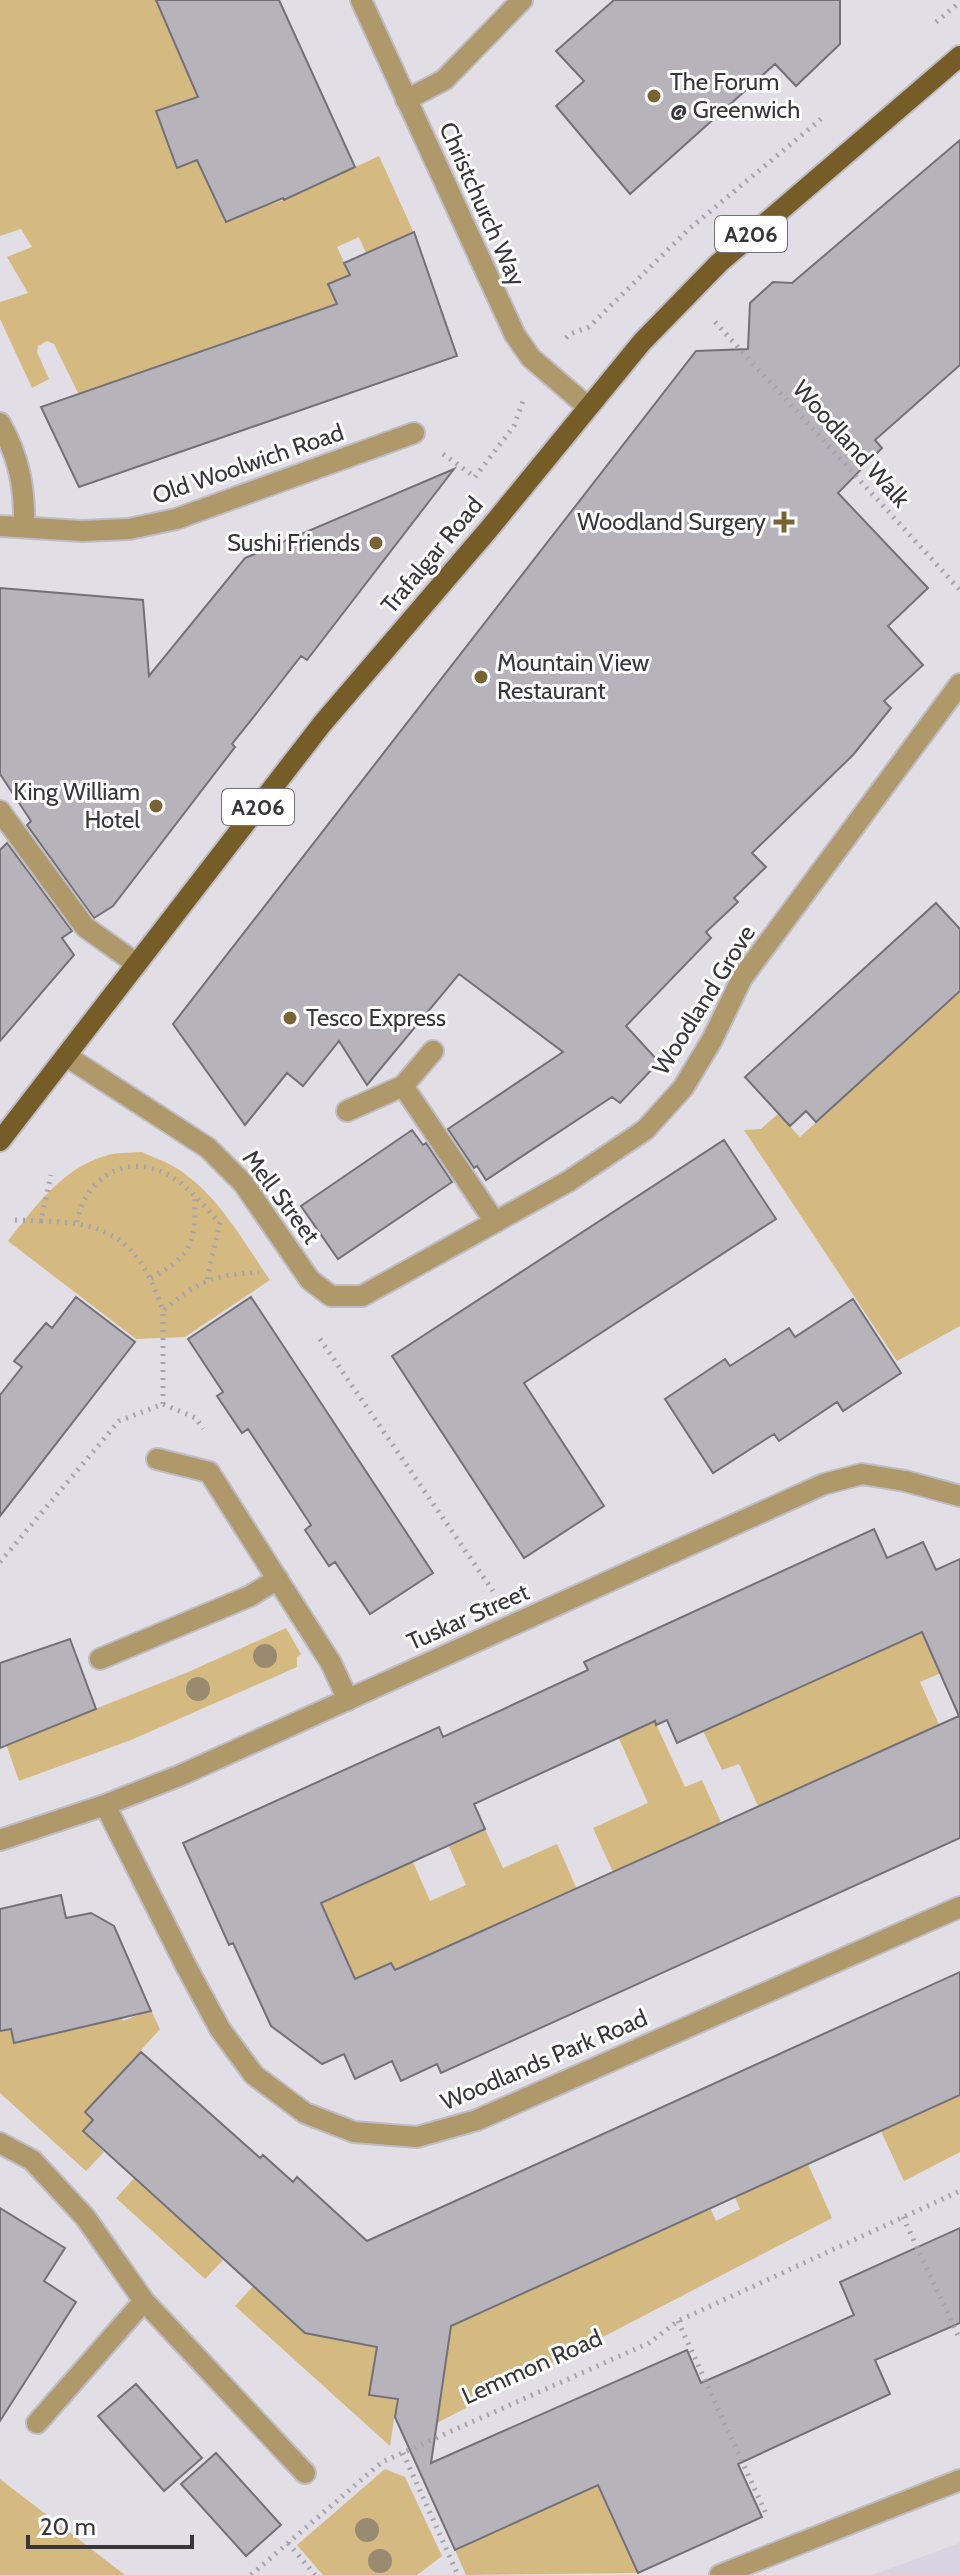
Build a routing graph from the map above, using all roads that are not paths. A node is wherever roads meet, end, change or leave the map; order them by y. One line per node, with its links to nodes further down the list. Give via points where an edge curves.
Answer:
1 (361, 0): 4 (street, Christchurch Way)
2 (522, 0): 4 (street, via 444,80)
3 (960, 56): 5 (main road, Trafalgar Road / A206, via 719,263)
4 (406, 100): 5 (street, Christchurch Way, via 518,342)
5 (588, 407): 12 (main road, Trafalgar Road / A206, via 322,724)
6 (0, 423): 9 (street, via 19,465)
7 (414, 433): 9 (street, Old Woolwich Road, via 176,519 129,529)
8 (0, 526): 9 (street, Old Woolwich Road)
9 (24, 527)
10 (960, 684): 18 (street, Woodland Grove, via 742,978 683,1088 645,1130)
11 (0, 811): 12 (street, via 85,927)
12 (137, 964): 14 (main road, Trafalgar Road / A206)
13 (433, 1051): 15 (street)
14 (66, 1056): 17 (main road, Trafalgar Road / A206); 19 (street, Mell Street, via 208,1148 243,1183 310,1280)
15 (403, 1086): 16 (street); 18 (street)
16 (347, 1111)
17 (0, 1141)
18 (495, 1222): 19 (street, Woodland Grove, via 362,1296)
19 (331, 1296)
20 (157, 1459): 22 (street, via 209,1472)
21 (960, 1496): 24 (street, Tuskar Street, via 862,1474 824,1484)
22 (278, 1579): 23 (street, via 250,1596); 24 (street)
23 (100, 1659)
24 (348, 1700): 25 (street, Tuskar Street)
25 (105, 1805): 26 (street, Tuskar Street); 27 (street, Woodlands Park Road, via 220,2029 254,2075 305,2113 354,2132 417,2137 477,2120)
26 (0, 1840)
27 (960, 1907)
28 (0, 2143): 29 (street, via 32,2160 85,2217)
29 (144, 2301): 30 (street); 31 (street)
30 (37, 2423)
31 (305, 2473)
32 (960, 2480): 33 (street)
33 (720, 2575)

